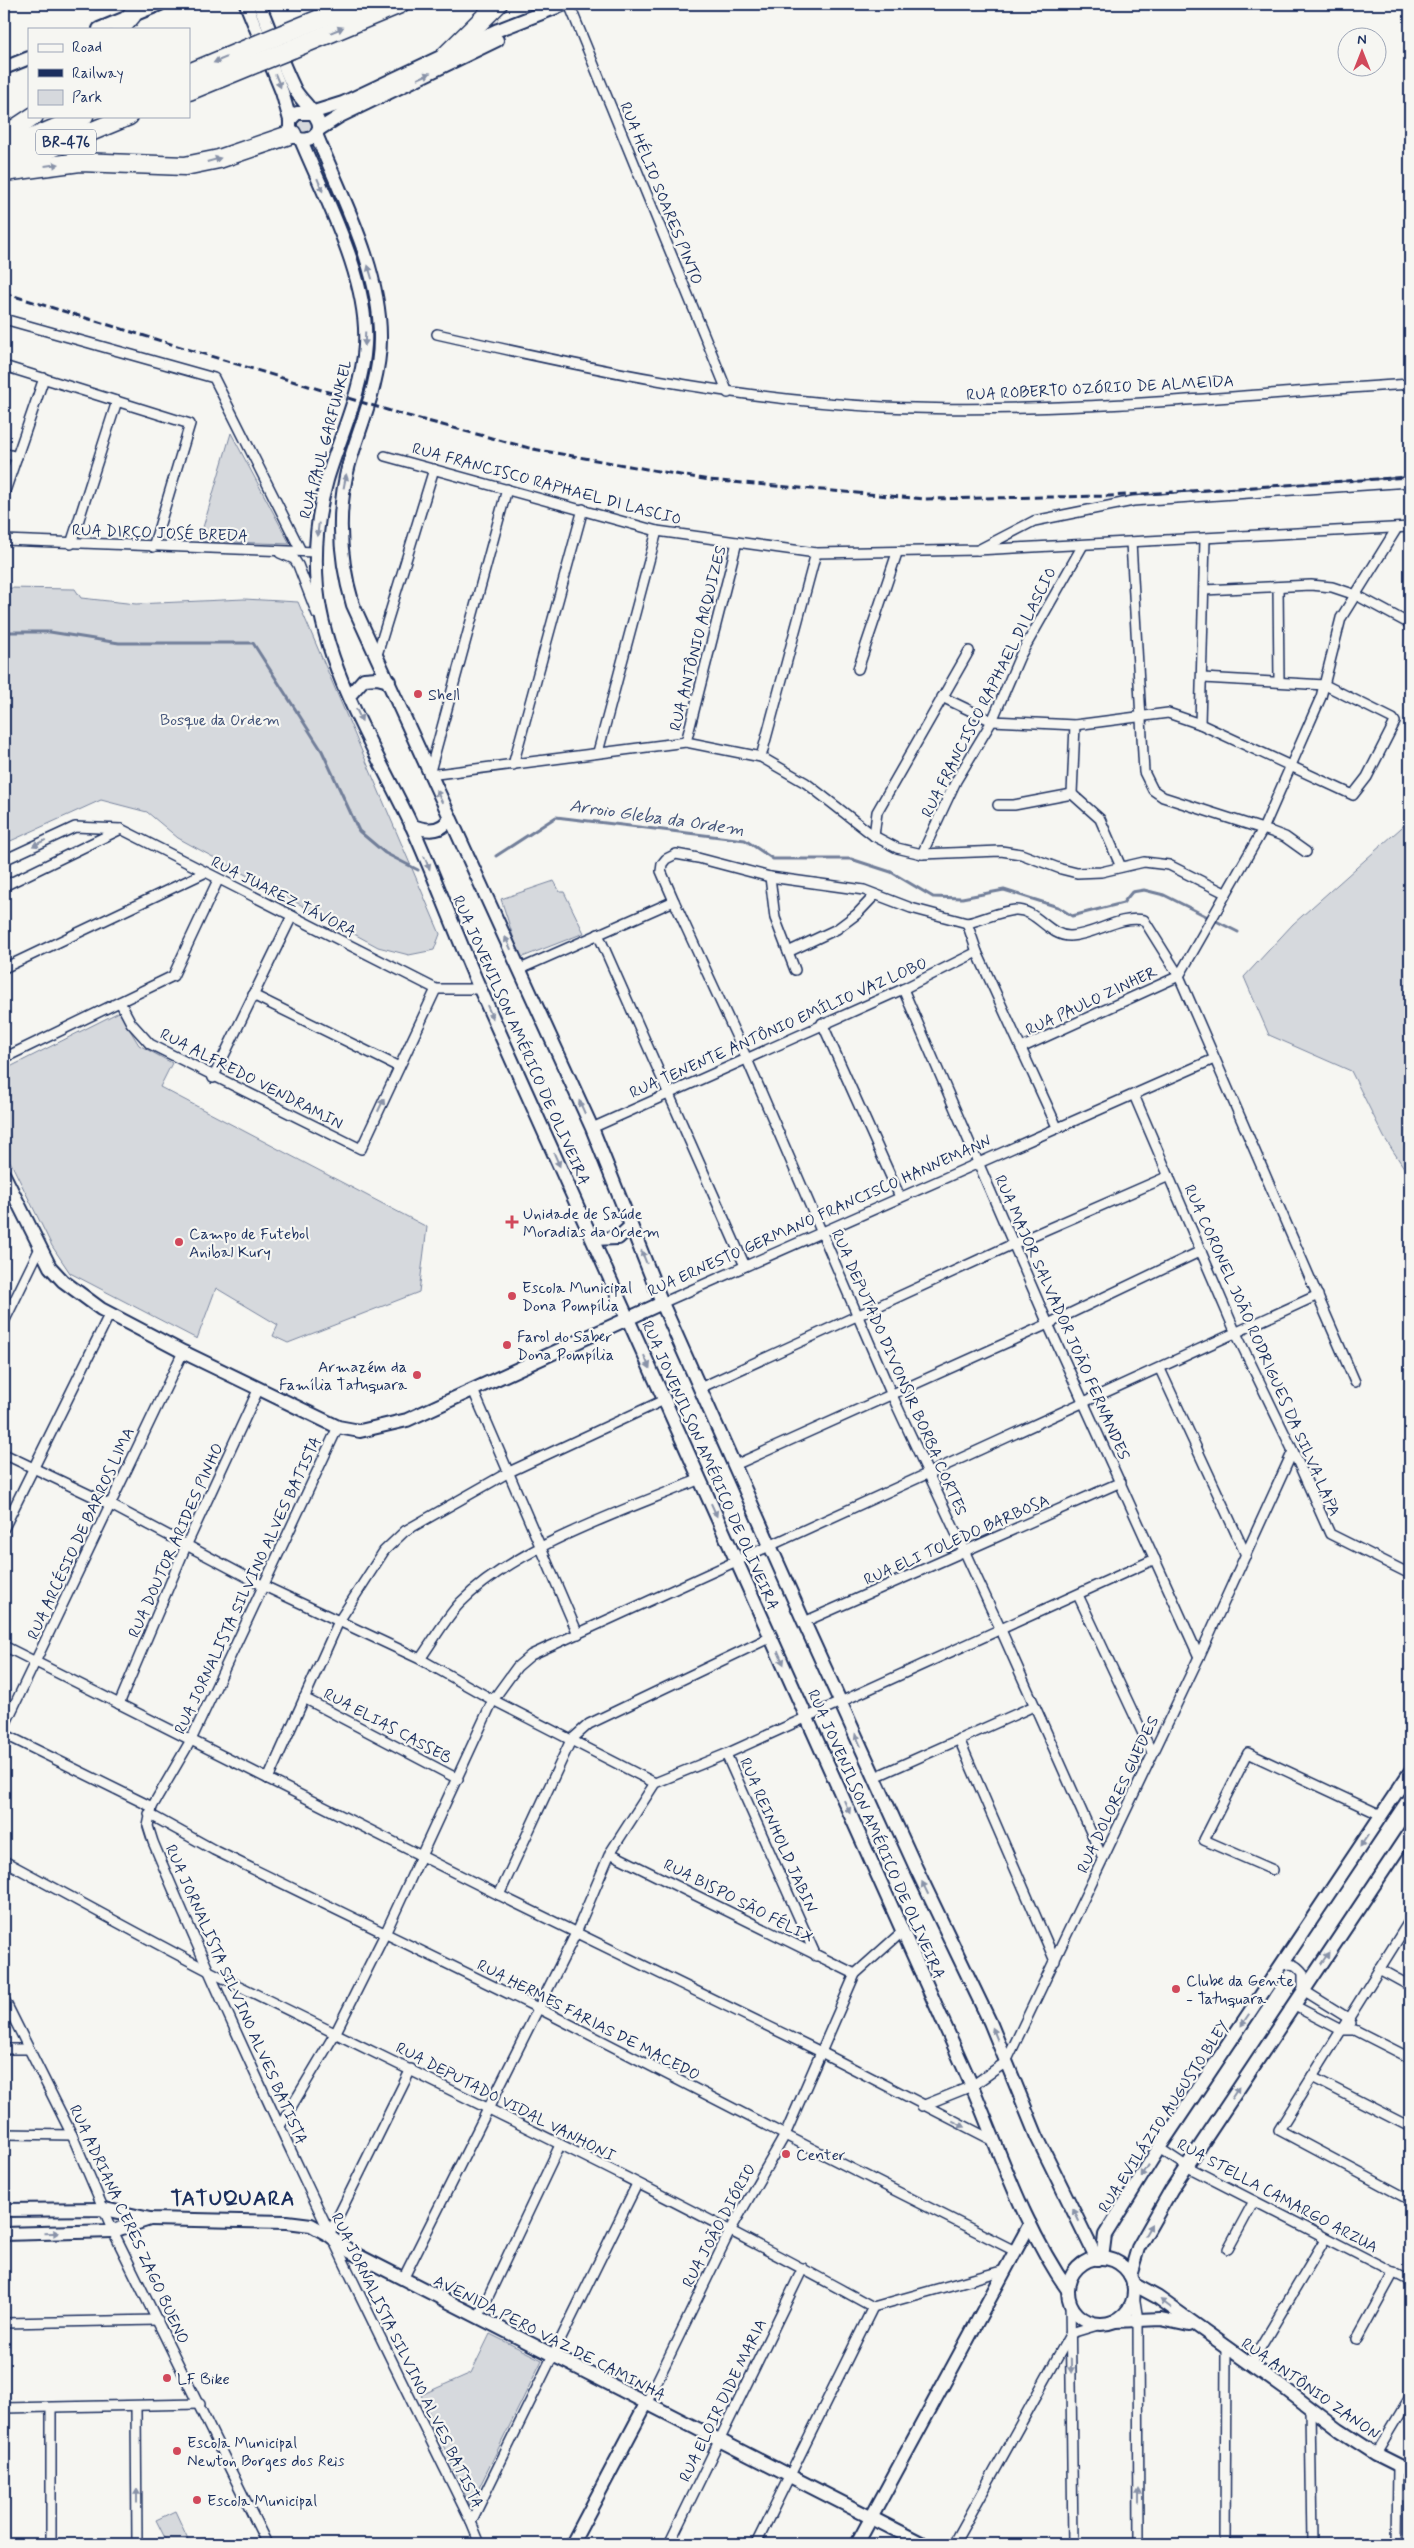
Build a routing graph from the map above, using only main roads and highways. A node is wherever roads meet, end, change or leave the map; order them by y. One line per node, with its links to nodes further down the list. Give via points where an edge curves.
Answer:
1 (160, 4): 8 (main road)
2 (246, 4): 22 (main road, RUA PAUL GARFUNKEL, one-way to 22)
3 (259, 4): 18 (main road, via 294,88)
4 (356, 4): 11 (highway)
5 (400, 4): 11 (highway, one-way to 5)
6 (498, 4): 14 (highway)
7 (566, 4): 14 (main road, via 498,30)
8 (132, 15): 9 (main road); 10 (highway)
9 (101, 28)
10 (121, 28)
11 (288, 41): 12 (highway, bridge)
12 (254, 55): 16 (highway, one-way to 16); 17 (highway)
13 (28, 58): 15 (main road)
14 (448, 60): 18 (main road, via 343,103); 23 (main road, one-way to 14, via 347,112)
15 (4, 68)
16 (190, 73)
17 (190, 90)
18 (311, 112): 22 (main road, via 297,113); 23 (main road, via 318,120)
19 (31, 118): 24 (highway)
20 (79, 118): 25 (highway, BR-476)
21 (124, 118): 26 (highway, BR-476)
22 (295, 131): 23 (main road, via 309,139); 26 (highway, one-way to 22, via 80,162 185,166 219,159); 28 (main road, RUA PAUL GARFUNKEL, one-way to 28, via 358,279 365,329 358,386 323,497 316,552 317,588)
23 (317, 132): 27 (main road, RUA PAUL GARFUNKEL, one-way to 23, via 342,500 376,374 380,322 370,270)
24 (4, 136)
25 (4, 150)
26 (4, 170)
27 (342, 564): 29 (main road, RUA JOVENILSON AMÉRICO DE OLIVEIRA, via 353,605)
28 (326, 638): 30 (main road, RUA JOVENILSON AMÉRICO DE OLIVEIRA)
29 (389, 681): 30 (main road, via 364,679); 31 (main road, RUA JOVENILSON AMÉRICO DE OLIVEIRA, one-way to 29)
30 (350, 696): 32 (main road, RUA JOVENILSON AMÉRICO DE OLIVEIRA, one-way to 32)
31 (450, 817): 32 (main road, via 436,830 423,830); 34 (main road, RUA JOVENILSON AMÉRICO DE OLIVEIRA, one-way to 31, via 592,1128)
32 (411, 825): 35 (main road, RUA JOVENILSON AMÉRICO DE OLIVEIRA, one-way to 35, via 480,989)
33 (4, 1175): 37 (main road, RUA ERNESTO GERMANO FRANCISCO HANNEMANN, via 50,1267 63,1281 110,1313 183,1352 338,1427 360,1432 407,1420)
34 (631, 1226): 35 (main road, via 618,1238); 36 (main road, RUA JOVENILSON AMÉRICO DE OLIVEIRA, one-way to 34)
35 (593, 1239): 37 (main road, RUA JOVENILSON AMÉRICO DE OLIVEIRA)
36 (662, 1302): 37 (main road, RUA ERNESTO GERMANO FRANCISCO HANNEMANN); 44 (main road, RUA JOVENILSON AMÉRICO DE OLIVEIRA, one-way to 36, via 804,1622)
37 (627, 1318): 42 (main road, RUA JOVENILSON AMÉRICO DE OLIVEIRA, one-way to 42, via 904,1931)
38 (1410, 1772): 45 (main road, RUA EVILÁZIO AUGUSTO BLEY, one-way to 45)
39 (1410, 1832): 47 (main road, one-way to 39, via 1138,2248 1186,2166)
40 (4, 2210): 41 (main road, AVENIDA PERO VAZ DE CAMINHA, via 105,2209)
41 (150, 2219): 43 (main road, AVENIDA PERO VAZ DE CAMINHA, one-way to 41, via 113,2231); 51 (main road, AVENIDA PERO VAZ DE CAMINHA, via 311,2225 351,2252)
42 (1030, 2224): 48 (main road, RUA JOVENILSON AMÉRICO DE OLIVEIRA); 53 (main road)
43 (4, 2234)
44 (1085, 2234): 45 (main road); 46 (main road, RUA JOVENILSON AMÉRICO DE OLIVEIRA)
45 (1105, 2234): 46 (main road, RUA EVILÁZIO AUGUSTO BLEY)
46 (1099, 2258): 47 (main road, via 1118,2263); 48 (main road, via 1088,2261 1074,2273)
47 (1132, 2285): 49 (main road, via 1131,2306); 50 (main road, RUA ANTÔNIO ZANON, one-way to 47, via 1157,2297)
48 (1069, 2295): 49 (main road, via 1074,2310 1081,2317 1101,2324)
49 (1115, 2321): 50 (main road, RUA ANTÔNIO ZANON, via 1161,2319)
50 (1196, 2327): 52 (main road, RUA ANTÔNIO ZANON, via 1376,2454)
51 (646, 2404): 53 (main road, AVENIDA PERO VAZ DE CAMINHA); 54 (main road, RUA JOÃO DIÓRIO)
52 (1410, 2471)
53 (871, 2518): 55 (main road); 56 (main road, AVENIDA PERO VAZ DE CAMINHA)
54 (572, 2544)
55 (857, 2544)
56 (923, 2544)

